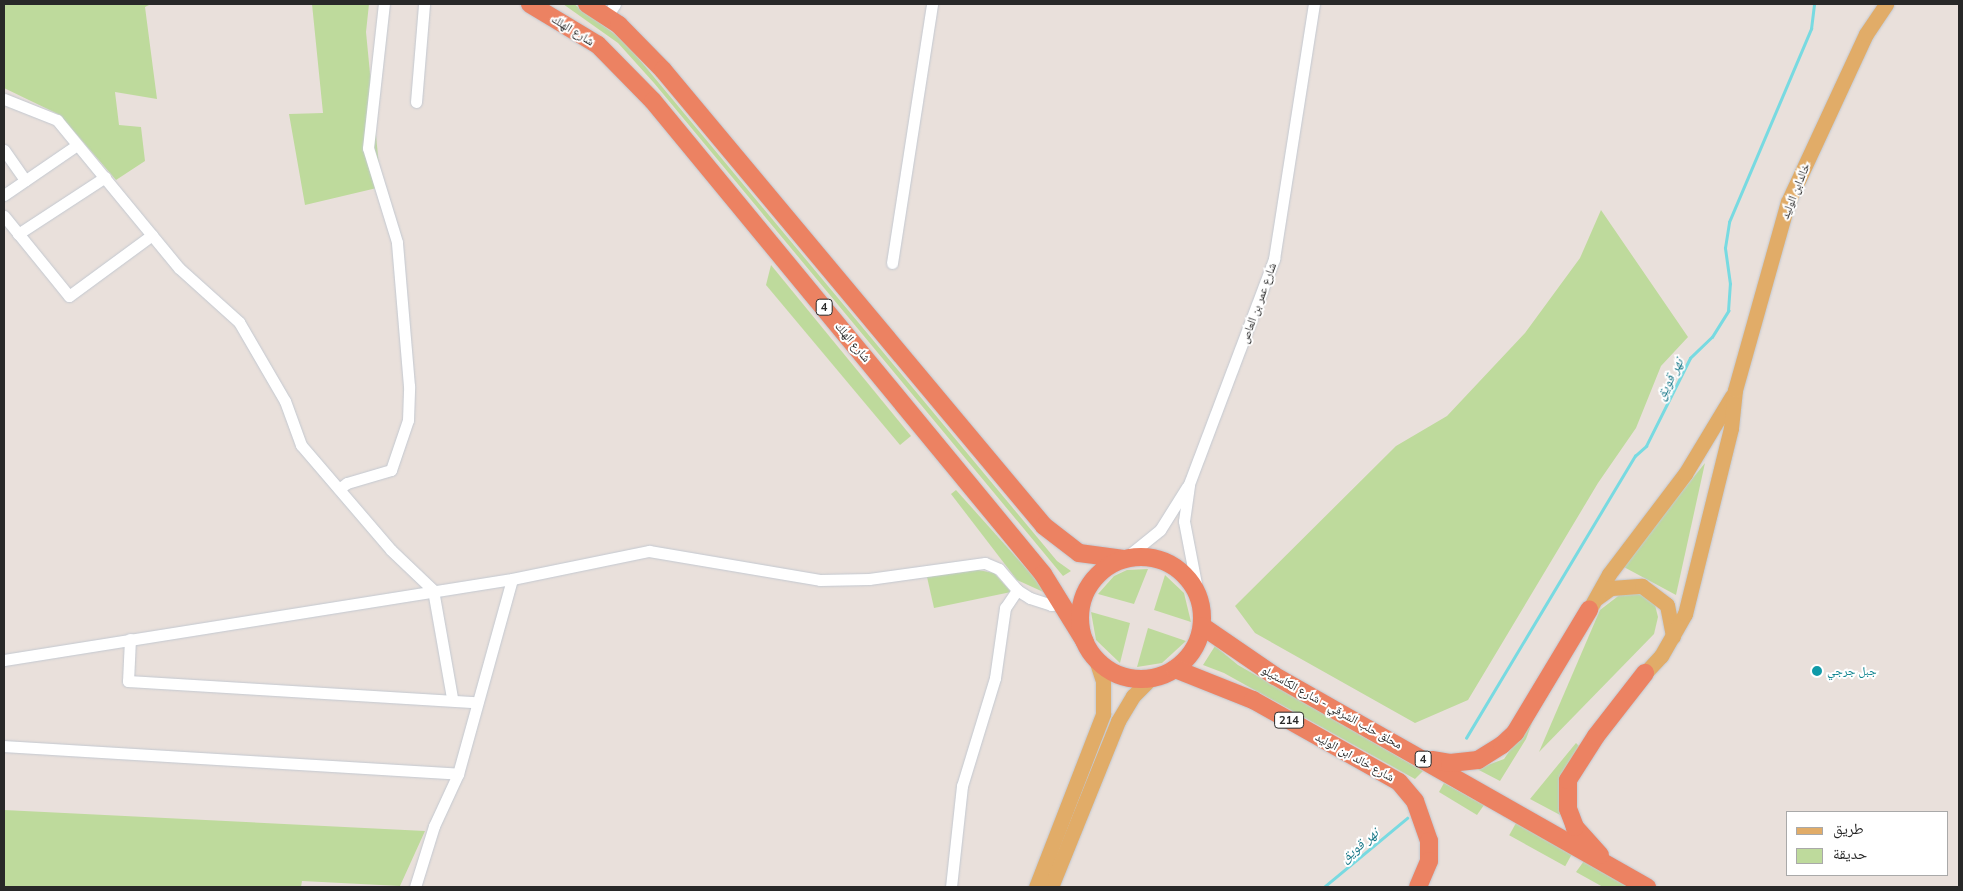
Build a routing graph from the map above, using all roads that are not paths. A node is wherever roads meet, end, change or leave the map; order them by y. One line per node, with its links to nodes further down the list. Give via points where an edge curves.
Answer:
1 (384, 4): 22 (street, via 368,148 397,242 409,386 408,420 391,470 347,483)
2 (424, 4): 10 (street)
3 (530, 4): 28 (highway, شارع الهلك / 4, via 598,45 653,101)
4 (587, 4): 8 (highway, 4)
5 (932, 4): 19 (street)
6 (1314, 4): 21 (street, شارع عمر بن العاص, via 1274,259)
7 (1886, 4): 20 (main road, خالدابن الوليد, via 1866,34 1788,202)
8 (611, 10): 23 (highway, 4, via 1044,526 1078,553)
9 (4, 99): 11 (street, via 57,120)
10 (416, 102)
11 (77, 145): 13 (street); 14 (street)
12 (4, 150): 14 (street)
13 (105, 177): 17 (street); 18 (street)
14 (26, 180): 15 (street)
15 (4, 195)
16 (4, 216): 17 (street)
17 (18, 234): 18 (street, via 69,296)
18 (152, 235): 22 (street, via 179,268 239,322 285,401 301,445)
19 (892, 263)
20 (1735, 390): 29 (main road, via 1685,474 1609,574); 31 (main road, via 1731,428 1692,591)
21 (1189, 484): 23 (street, via 1160,530); 27 (street, شارع عمر بن العاص, via 1184,521)
22 (339, 489): 25 (street, via 391,550)
23 (1124, 559): 27 (highway, via 1159,559 1182,573); 33 (highway, via 1105,568 1088,589 1080,622)
24 (512, 579): 25 (street); 26 (street, via 649,551 820,580 869,579 985,563 1000,569); 40 (street)
25 (433, 590): 32 (street); 39 (street)
26 (1017, 590): 28 (street, via 1051,605); 46 (street, via 1005,608 995,678 962,786)
27 (1198, 594): 30 (highway)
28 (1064, 603): 33 (highway, شارع الهلك / 4)
29 (1589, 610): 31 (main road, via 1611,588 1642,586 1667,605); 42 (highway, via 1515,733 1502,746 1478,760 1450,763)
30 (1202, 626): 36 (highway, via 1191,654); 42 (highway, محلق حلب الشرقي - شارع الكاستيلو / 4, via 1275,676)
31 (1673, 636): 37 (main road)
32 (130, 639): 34 (street); 39 (street, via 128,682)
33 (1084, 642): 35 (highway)
34 (4, 660)
35 (1096, 660): 38 (highway, via 1121,676); 47 (main road, via 1103,681 1103,714)
36 (1175, 669): 38 (highway); 49 (highway, شارع خالد ابن الوليد / 214, via 1253,700 1399,782 1418,808 1430,841 1429,861)
37 (1645, 674): 44 (highway, via 1596,736 1568,780 1568,809 1575,826)
38 (1150, 678): 48 (main road, via 1133,696 1118,721)
39 (452, 698): 40 (street)
40 (475, 702): 43 (street)
41 (4, 746): 43 (street)
42 (1416, 754): 44 (highway, محلق حلب الشرقي - شارع الكاستيلو / 4)
43 (458, 774): 45 (street, via 434,826)
44 (1610, 866): 50 (highway, محلق حلب الشرقي - شارع الكاستيلو / 4)
45 (416, 887)
46 (951, 887)
47 (1036, 887)
48 (1051, 887)
49 (1418, 887)
50 (1647, 887)

